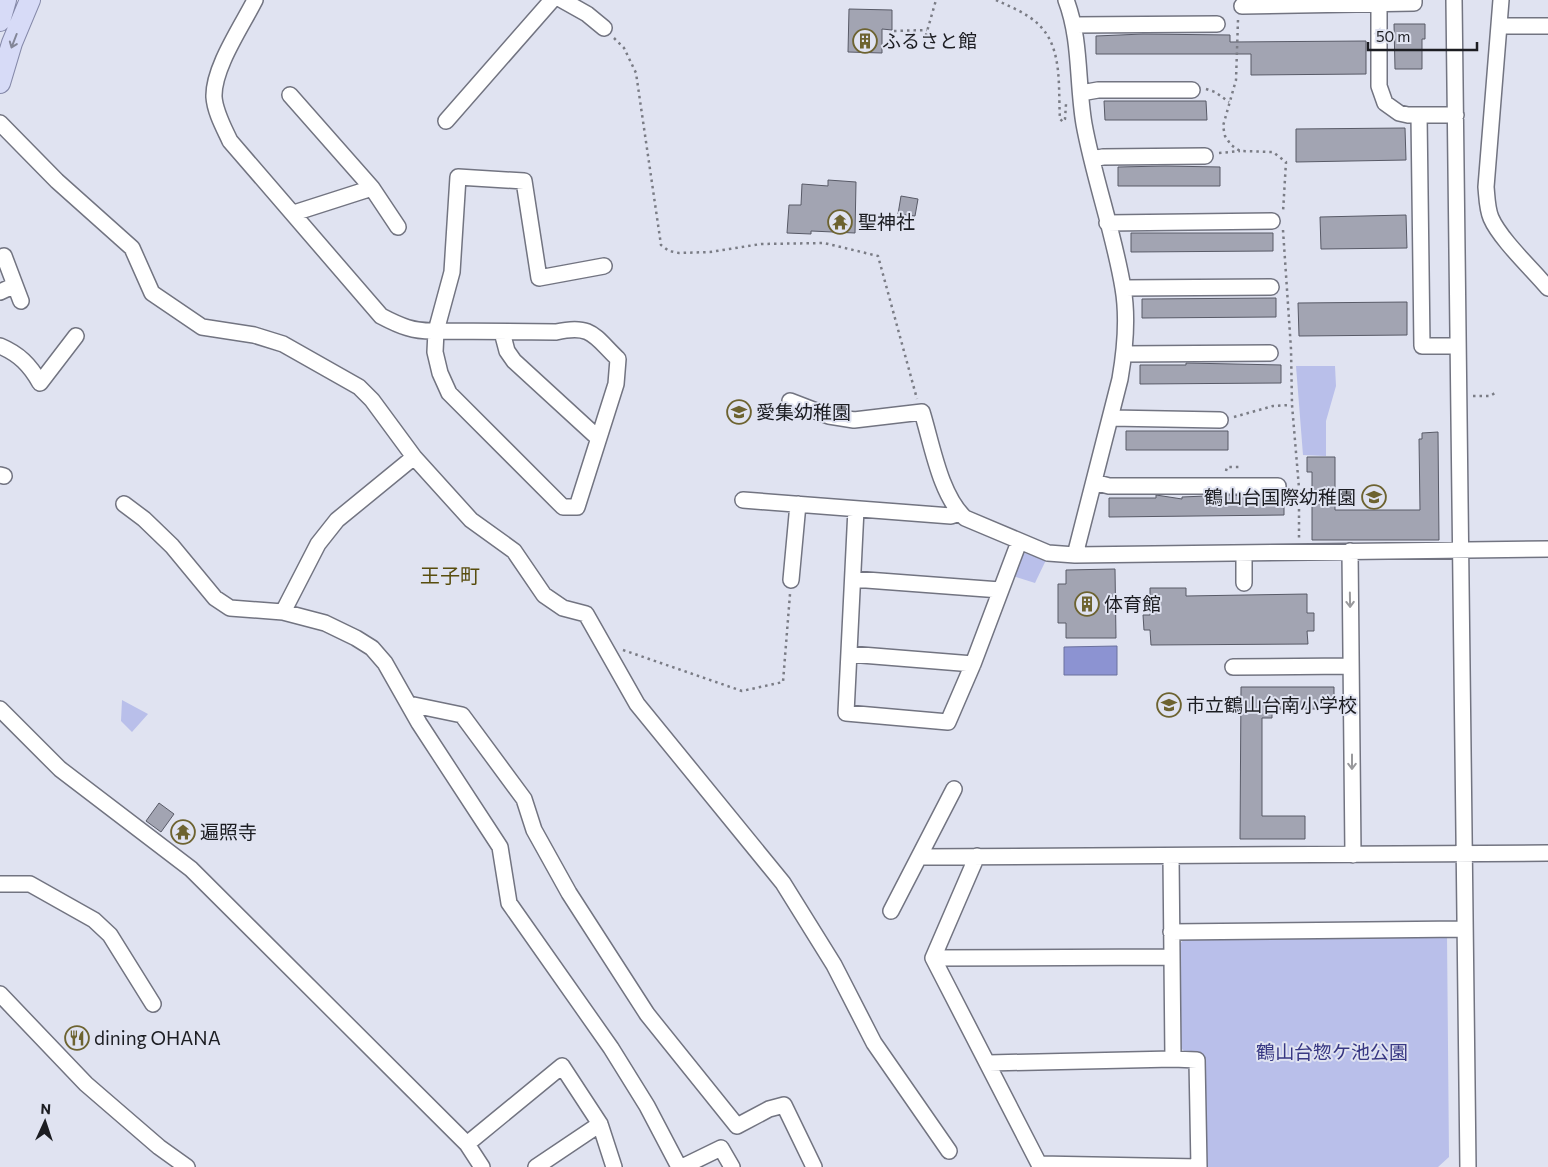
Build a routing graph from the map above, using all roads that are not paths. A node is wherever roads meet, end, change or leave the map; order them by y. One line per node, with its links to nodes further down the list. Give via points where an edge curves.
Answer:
1 (6, 0): 12 (main road)
2 (30, 0): 18 (main road, one-way to 18)
3 (256, 0): 29 (street, via 218,75 214,97 230,142)
4 (552, 0): 24 (street)
5 (562, 0): 17 (street)
6 (1066, 0): 14 (street)
7 (1414, 0): 10 (street, via 1414,3)
8 (1454, 0): 23 (street)
9 (1500, 0): 15 (street)
10 (1379, 4): 11 (street); 22 (street, via 1380,95 1399,113)
11 (1242, 6)
12 (0, 21)
13 (1217, 24): 14 (street)
14 (1074, 25): 20 (street)
15 (1499, 26): 16 (street); 38 (street, via 1486,187 1488,204 1498,229)
16 (1548, 26)
17 (604, 28)
18 (0, 82)
19 (1192, 90): 20 (street, via 1098,90)
20 (1081, 93): 27 (street)
21 (290, 95): 28 (street)
22 (1419, 115): 23 (street); 45 (street, via 1422,346)
23 (1456, 115): 45 (street)
24 (446, 121)
25 (0, 123): 52 (street, via 57,181 132,248 152,293 202,327 254,335 283,344 359,387)
26 (1205, 156): 27 (street)
27 (1092, 159): 31 (street)
28 (372, 188): 29 (street); 32 (street)
29 (294, 213): 41 (street, via 381,316 407,329)
30 (1272, 221): 31 (street)
31 (1107, 223): 37 (street)
32 (398, 227)
33 (4, 256): 35 (street)
34 (604, 266): 41 (street, via 539,278 524,181 458,177 452,272)
35 (15, 286): 39 (street); 40 (street)
36 (1270, 287): 37 (street)
37 (1123, 288): 47 (street)
38 (1548, 288)
39 (0, 292)
40 (21, 300)
41 (436, 332): 42 (street); 51 (street, via 435,352 448,393 563,507 577,507)
42 (502, 332): 51 (street, via 507,351 514,361); 51 (street, via 587,330 618,359 616,384)
43 (76, 336): 44 (street, via 40,383 33,370 16,353)
44 (0, 346)
45 (1458, 346): 63 (street)
46 (1270, 353): 47 (street)
47 (1124, 354): 49 (street)
48 (790, 401): 59 (street, via 829,416 854,420 922,412 942,478)
49 (1111, 418): 50 (street); 53 (street)
50 (1220, 420)
51 (598, 438)
52 (414, 457): 70 (street, via 337,520 318,544); 96 (street, via 471,520 514,551 544,595 563,608 586,614 637,704 783,883 834,965 874,1043)
53 (1094, 482): 54 (street, via 1109,486); 65 (street)
54 (1278, 486)
55 (743, 500): 57 (street)
56 (124, 504): 70 (street, via 172,546 215,598 230,608)
57 (798, 504): 58 (street); 67 (street)
58 (856, 509): 59 (street, via 951,516); 66 (street)
59 (960, 513): 60 (street)
60 (1019, 542): 65 (street, via 1048,552); 69 (street)
61 (1548, 549): 63 (street)
62 (1350, 551): 63 (street); 64 (street); 74 (street, one-way to 74)
63 (1460, 551): 78 (street)
64 (1244, 553): 65 (street); 68 (street)
65 (1075, 555)
66 (853, 579): 69 (street); 71 (street)
67 (791, 580)
68 (1244, 583)
69 (1000, 590): 72 (street)
70 (283, 612): 75 (street, via 325,623 372,648)
71 (849, 654): 72 (street); 72 (street, via 846,713 948,722)
72 (973, 664)
73 (1233, 666): 74 (street)
74 (1351, 666): 80 (street, one-way to 80)
75 (409, 704): 101 (street, via 500,847 509,903 612,1048); 103 (street, via 462,715 524,799 534,830 569,893 647,1014 736,1126 784,1105)
76 (0, 709): 95 (street, via 60,770 191,869)
77 (954, 789): 81 (street)
78 (1464, 853): 79 (street); 80 (street); 86 (street)
79 (1548, 853)
80 (1352, 855): 83 (street)
81 (920, 856): 82 (street); 85 (street)
82 (978, 856): 83 (street); 89 (street)
83 (1171, 856): 87 (street)
84 (0, 884): 91 (street, via 30,884 94,920 110,935)
85 (891, 910)
86 (1464, 928): 87 (street); 105 (street)
87 (1171, 932): 88 (street)
88 (1171, 957): 89 (street); 92 (street)
89 (933, 958): 93 (street)
90 (0, 994): 97 (street, via 86,1084)
91 (154, 1004)
92 (1173, 1059): 93 (street); 104 (street, via 1197,1060)
93 (989, 1063): 104 (street, via 1039,1164)
94 (600, 1124): 95 (street, via 562,1066); 99 (street); 100 (street)
95 (467, 1144): 98 (street)
96 (949, 1151)
97 (186, 1167)
98 (482, 1167)
99 (536, 1167)
100 (614, 1167)
101 (681, 1167): 102 (street, via 721,1148)
102 (732, 1167)
103 (814, 1167)
104 (1199, 1167)
105 (1468, 1167)

